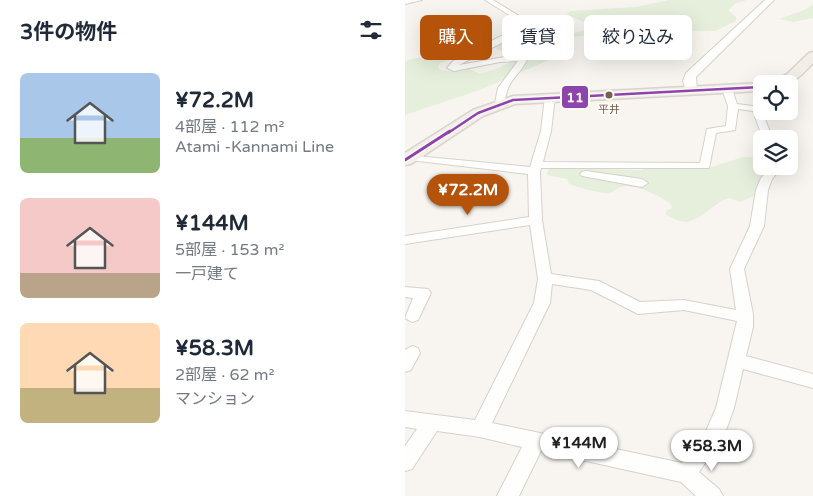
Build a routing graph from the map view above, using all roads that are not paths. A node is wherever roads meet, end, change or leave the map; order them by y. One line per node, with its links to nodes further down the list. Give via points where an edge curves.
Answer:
1 (419, 0): 4 (street)
2 (488, 0): 11 (street, via 516,15 523,26 451,68 515,58 523,60 503,84)
3 (770, 0): 9 (main road, via 691,76)
4 (405, 2)
5 (813, 56): 6 (main road)
6 (793, 75)
7 (753, 87): 8 (main road)
8 (727, 89): 9 (main road); 12 (street)
9 (691, 91): 10 (main road)
10 (551, 97): 11 (main road); 15 (street, via 546,131)
11 (500, 103): 14 (main road, via 478,113)
12 (733, 106): 13 (street, via 757,109); 15 (street, via 731,128 711,131 705,166)
13 (765, 130)
14 (408, 158): 15 (street)
15 (535, 168): 17 (street); 18 (street)
16 (770, 175): 23 (street, via 762,190 757,226 737,269)
17 (642, 183)
18 (536, 220): 19 (street); 20 (street)
19 (405, 240)
20 (545, 278): 23 (street, via 594,285 638,308 684,305); 28 (street, via 537,316)
21 (405, 292): 22 (street, via 423,294)
22 (412, 316)
23 (745, 317): 24 (street)
24 (736, 360): 25 (street); 31 (street, via 725,408 714,436)
25 (813, 381)
26 (405, 419): 27 (street)
27 (432, 423): 28 (street); 30 (street)
28 (479, 429): 29 (street)
29 (535, 442): 31 (street); 32 (street)
30 (405, 462)
31 (686, 474): 33 (street)
32 (508, 496)
33 (712, 496)

